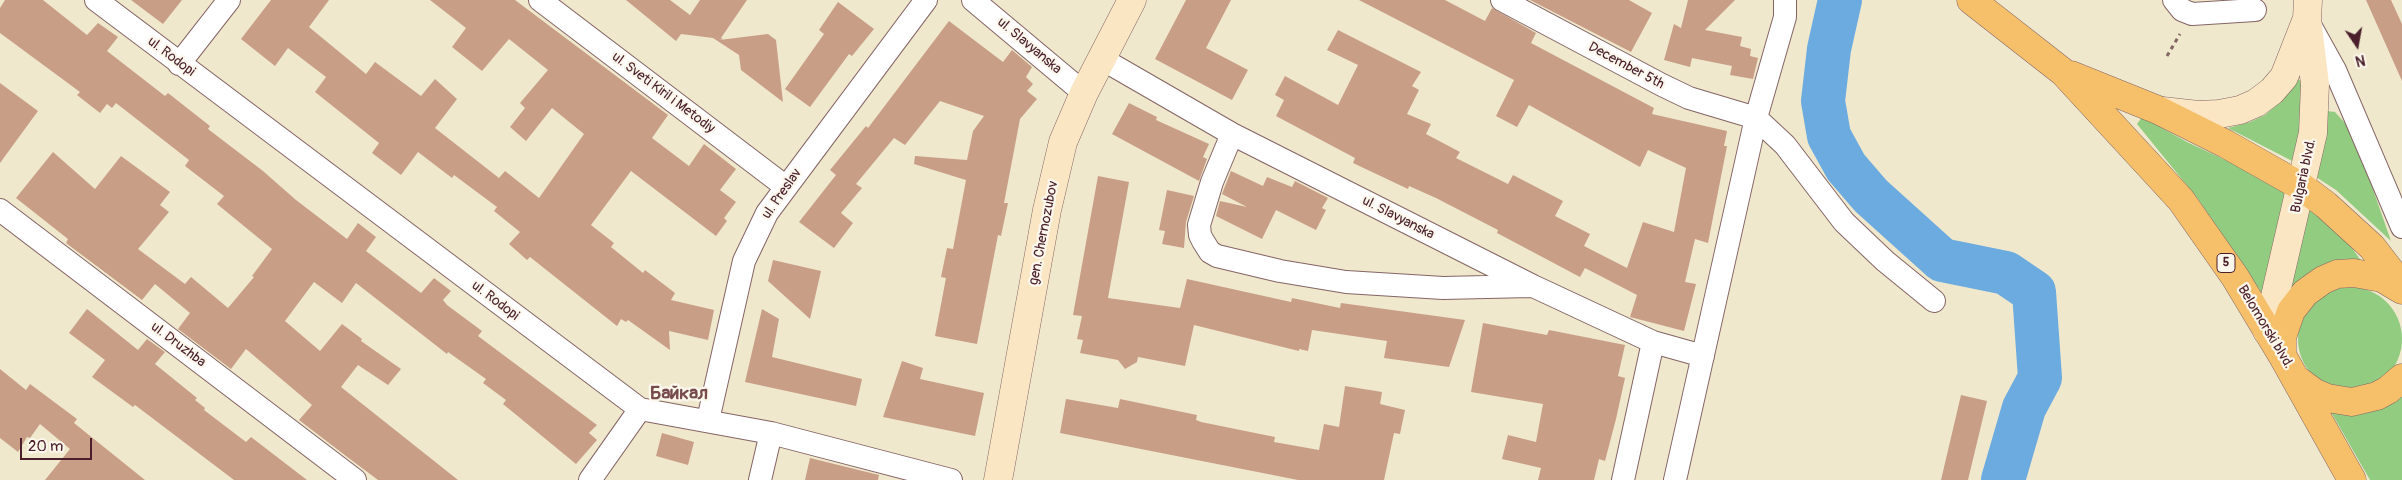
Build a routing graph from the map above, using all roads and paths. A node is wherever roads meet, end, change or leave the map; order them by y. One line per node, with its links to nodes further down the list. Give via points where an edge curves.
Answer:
1 (96, 0): 14 (street, ul. Rodopi)
2 (230, 0): 14 (street)
3 (540, 0): 20 (street, ul. Sveti Kiril i Metodiy)
4 (926, 0): 20 (street, ul. Preslav)
5 (973, 0): 16 (street, ul. Slavyanska)
6 (1132, 0): 13 (main road, gen. Chernozubov)
7 (1502, 0): 18 (street, December 5th, via 1662,86 1689,98)
8 (1785, 0): 18 (street, via 1785,17)
9 (1971, 0): 15 (main road, Belomorski blvd. / 5)
10 (2174, 0): 11 (street, via 2182,10 2192,14)
11 (2255, 10)
12 (2307, 10): 17 (main road, via 2284,77 2256,102 2240,110 2219,114); 21 (main road, Bulgaria blvd., via 2316,109); 23 (street)
13 (1102, 59): 16 (main road, gen. Chernozubov); 19 (street, ul. Slavyanska)
14 (180, 64): 33 (street, ul. Rodopi)
15 (2063, 72): 17 (main road, Belomorski blvd. / 5); 28 (main road, Belomorski blvd. / 5, via 2181,200 2235,277)
16 (1084, 92): 40 (main road, gen. Chernozubov, via 1063,142 1047,210)
17 (2158, 110): 21 (main road, Belomorski blvd. / 5)
18 (1756, 118): 27 (street, via 1785,145 1844,222 1885,262); 30 (street)
19 (1232, 134): 24 (street, ul. Slavyanska); 24 (street, via 1199,225 1203,241 1217,256 1346,282 1443,288)
20 (786, 186): 34 (street, ul. Preslav, via 767,213 744,261)
21 (2302, 187): 25 (main road, Belomorski blvd. / 5, via 2372,247); 28 (main road, Bulgaria blvd.)
22 (0, 210): 36 (street, ul. Druzhba)
23 (2401, 222)
24 (1533, 286): 29 (street, ul. Slavyanska)
25 (2402, 286)
26 (2402, 290): 31 (main road, via 2382,278 2354,273 2337,274 2322,280 2305,293 2291,311 2282,337)
27 (1934, 301)
28 (2267, 330): 31 (main road, Belomorski blvd. / 5)
29 (1653, 342): 30 (street, ul. Slavyanska); 41 (street)
30 (1703, 356): 42 (street)
31 (2289, 367): 32 (main road, via 2315,393 2352,402 2377,396); 43 (main road, Belomorski blvd. / 5)
32 (2402, 378)
33 (640, 410): 34 (street, ul. Rodopi); 37 (street)
34 (708, 420): 35 (street, ul. Rodopi)
35 (771, 433): 38 (street); 39 (street, ul. Rodopi)
36 (355, 480)
37 (590, 480)
38 (760, 480)
39 (951, 480)
40 (998, 480)
41 (1623, 480)
42 (1675, 480)
43 (2352, 480)

